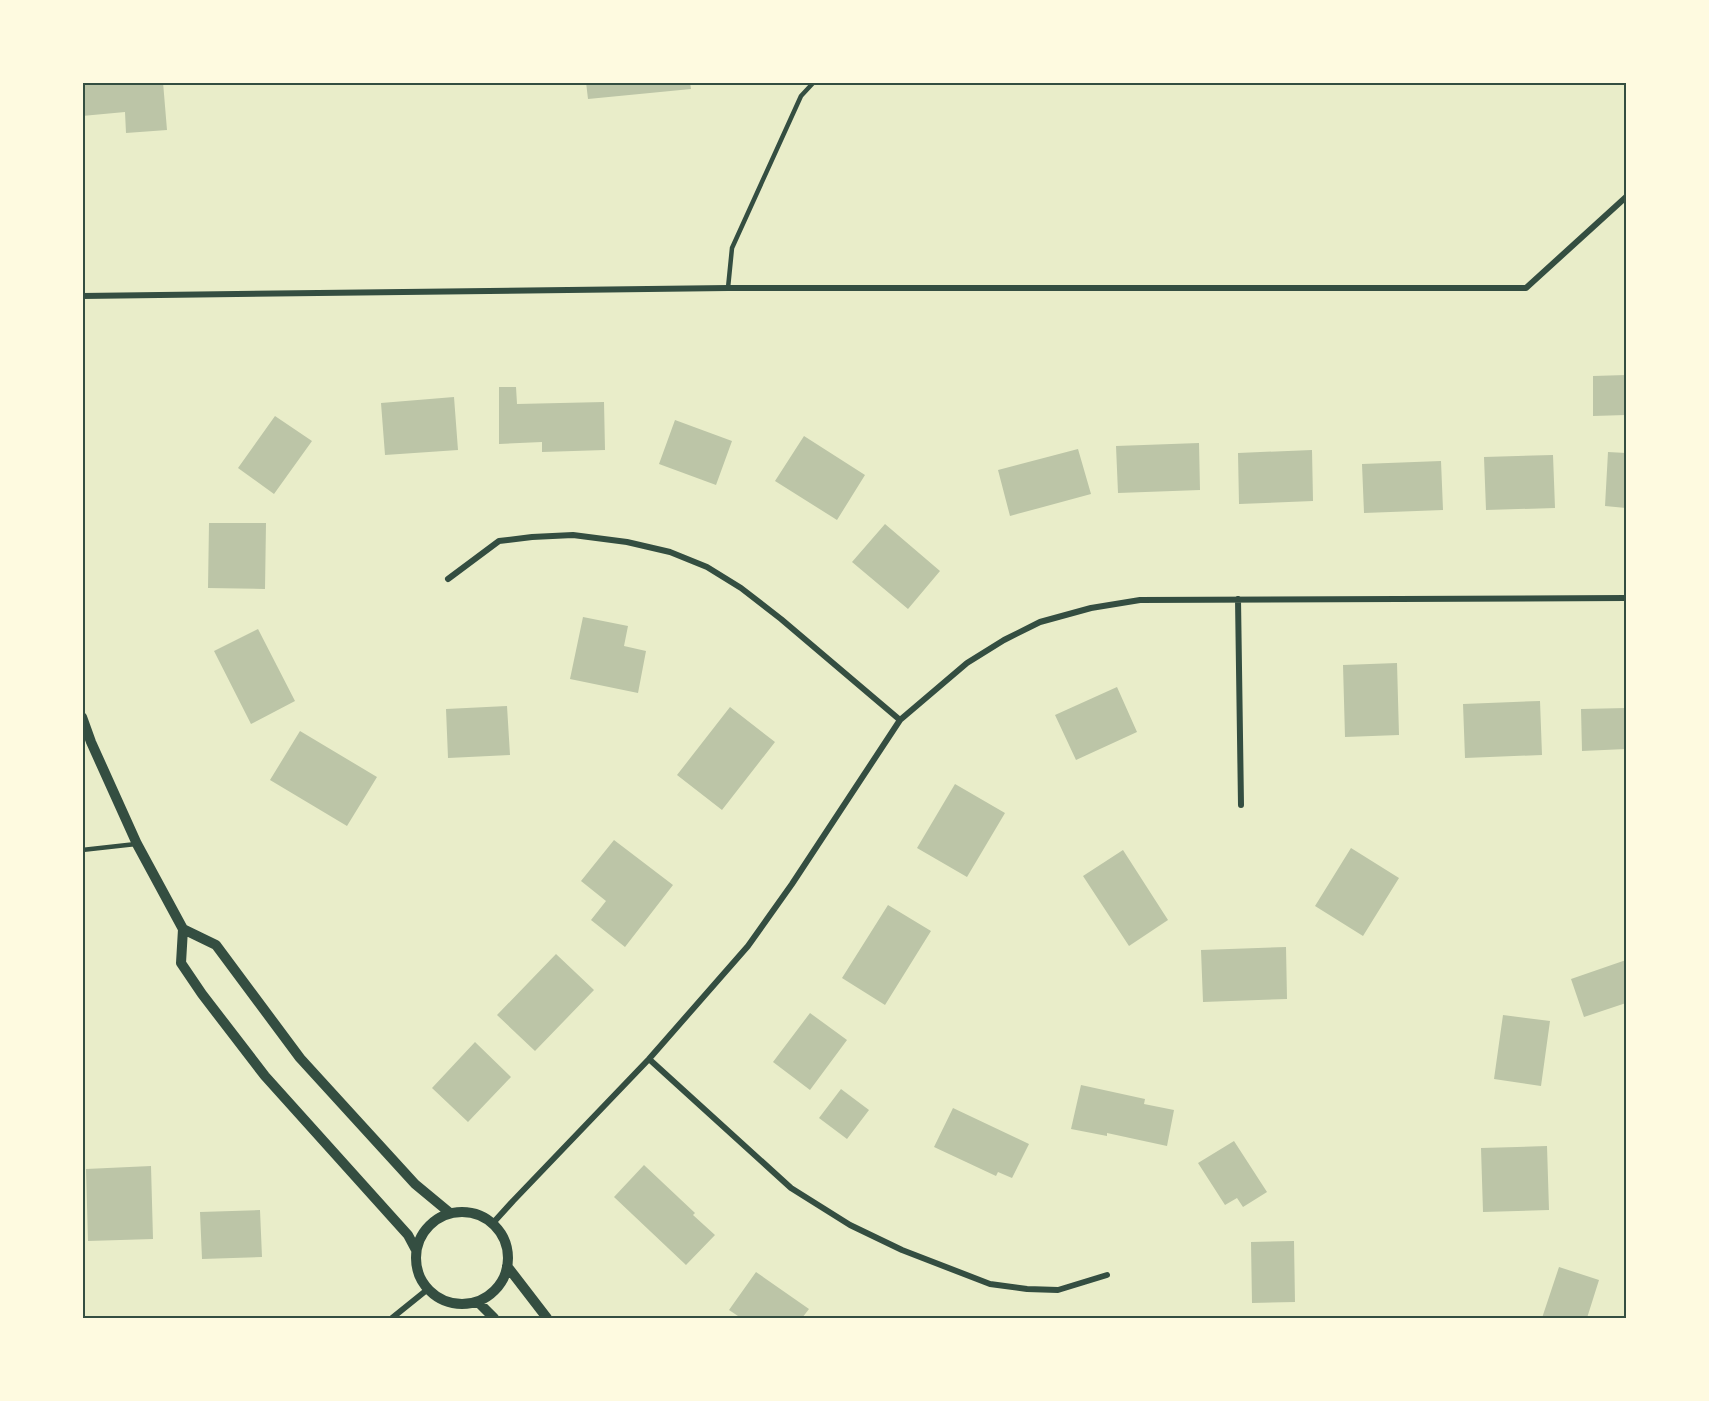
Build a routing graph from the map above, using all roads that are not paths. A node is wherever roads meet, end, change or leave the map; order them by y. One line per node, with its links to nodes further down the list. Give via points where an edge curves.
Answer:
1 (814, 82): 3 (lane, via 801,96 732,248)
2 (1626, 197): 3 (street, via 1526,288)
3 (728, 288): 4 (street)
4 (82, 296)
5 (448, 579): 9 (street, via 499,541 573,535 670,552 707,567 741,588)
6 (1626, 598): 7 (street)
7 (1238, 599): 9 (street, via 1140,600 1040,622 967,663); 10 (street)
8 (82, 717): 11 (street)
9 (900, 720): 14 (street, via 748,946)
10 (1241, 805)
11 (137, 844): 12 (lane); 13 (street)
12 (82, 850)
13 (183, 929): 15 (street, via 216,945 300,1058 416,1184); 17 (street, via 181,963 202,994 266,1076 408,1235)
14 (649, 1059): 16 (street); 19 (street, via 791,1188 850,1225 902,1250 990,1284 1027,1289 1058,1290)
15 (450, 1213): 16 (street, via 465,1211); 17 (street, via 425,1229)
16 (493, 1224): 18 (street, via 508,1251)
17 (416, 1250): 20 (street, via 417,1272)
18 (507, 1266): 21 (street, via 502,1281); 24 (street)
19 (1107, 1275)
20 (428, 1289): 21 (street, via 448,1302); 22 (street)
21 (478, 1302): 23 (street)
22 (392, 1318)
23 (494, 1318)
24 (547, 1318)

